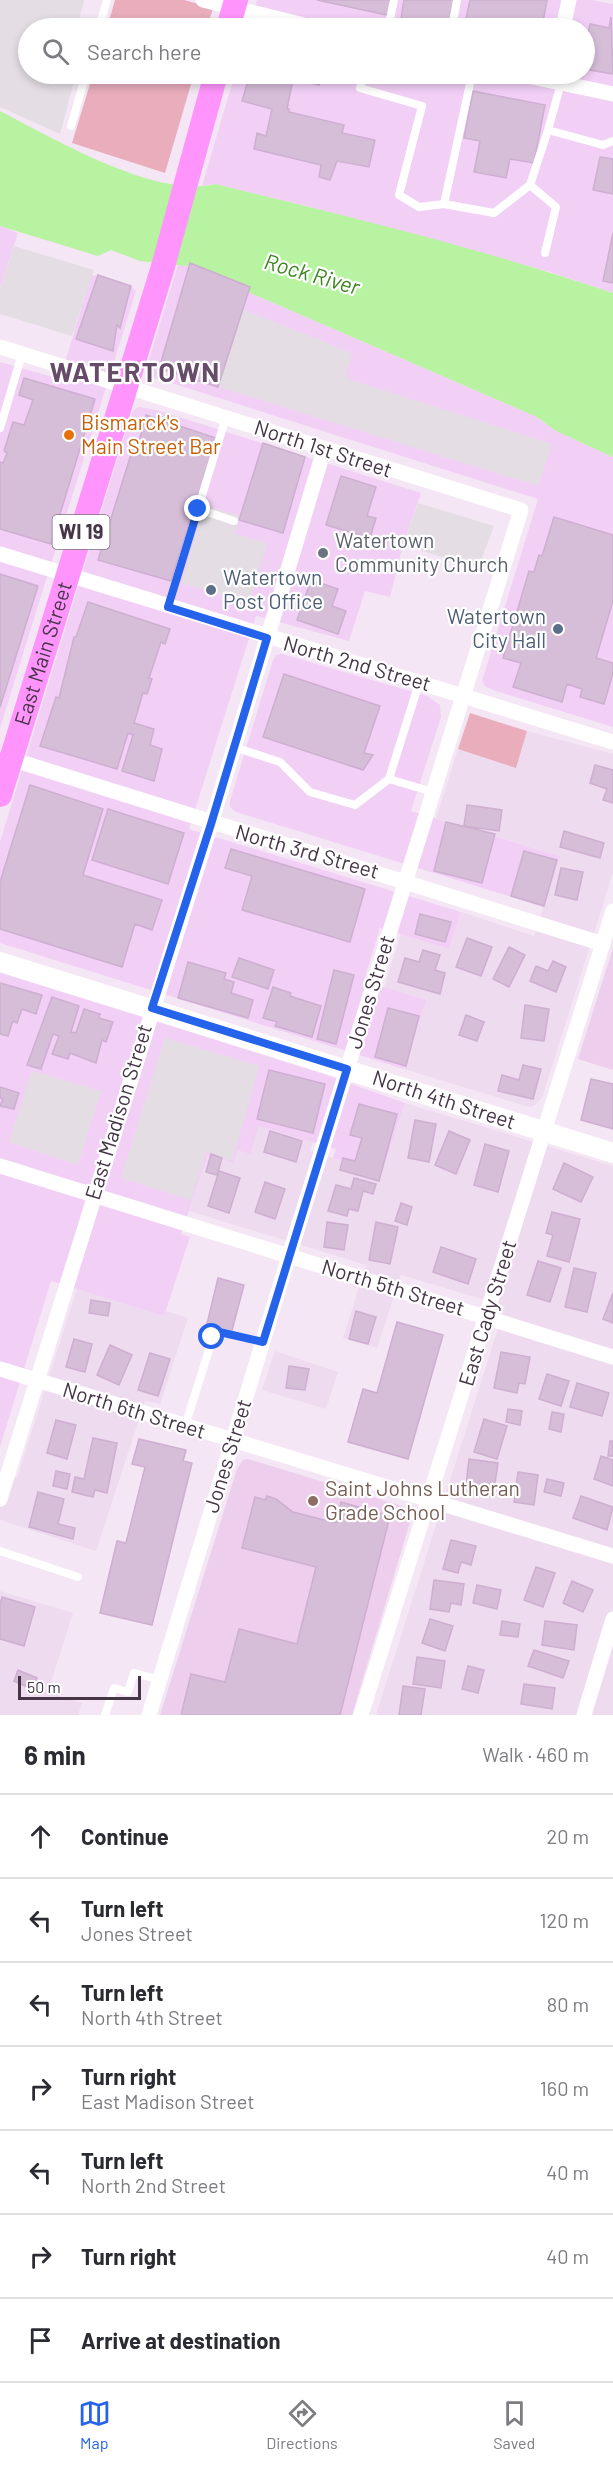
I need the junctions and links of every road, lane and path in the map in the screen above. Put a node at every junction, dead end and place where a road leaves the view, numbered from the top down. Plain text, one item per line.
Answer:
1 (107, 0) edge
2 (203, 0) edge
3 (394, 0) edge
4 (457, 0) edge
5 (569, 0) edge
6 (233, 13) edge
7 (102, 18) edge
8 (261, 18) edge
9 (390, 18) edge
10 (454, 18) edge
11 (565, 18) edge
12 (83, 84) edge
13 (213, 84) edge
14 (361, 84) edge
15 (470, 84) edge
16 (554, 84) edge
17 (574, 84) edge
18 (613, 94) edge
19 (71, 126) dead end
20 (548, 130) junction
21 (613, 141) edge
22 (530, 185) junction
23 (444, 204) junction
24 (545, 253) dead end
25 (0, 347) edge
26 (22, 354) junction
27 (127, 385) junction
28 (226, 417) junction
29 (0, 428) edge
30 (324, 450) junction
31 (198, 509) junction
32 (521, 510) joint
33 (234, 521) dead end
34 (0, 554) edge
35 (68, 575) junction
36 (168, 607) junction
37 (267, 638) junction
38 (419, 683) junction
39 (463, 695) junction
40 (613, 742) edge
41 (234, 747) junction
42 (5, 758) edge
43 (389, 779) junction
44 (433, 792) junction
45 (0, 795) edge
46 (211, 824) junction
47 (405, 881) junction
48 (613, 911) edge
49 (603, 944) junction
50 (0, 962) edge
51 (152, 1008) junction
52 (347, 1069) junction
53 (544, 1132) junction
54 (613, 1153) edge
55 (0, 1166) edge
56 (93, 1196) junction
57 (289, 1256) junction
58 (487, 1317) junction
59 (263, 1342) junction
60 (613, 1357) edge
61 (0, 1369) edge
62 (36, 1381) junction
63 (184, 1427) junction
64 (233, 1440) junction
65 (0, 1499) edge
66 (429, 1499) junction
67 (0, 1551) edge
68 (613, 1556) edge
69 (78, 1577) dead end
70 (613, 1618) edge
71 (160, 1680) junction
72 (105, 1715) edge
73 (149, 1715) edge
74 (361, 1715) edge
75 (584, 1715) edge

1 - 7 lane
2 - 6 street
3 - 9 lane
4 - 10 lane
5 - 11 street
6 - 8 street
12 - 19 lane
13 - 27 main road, East Main Street / WI 19
14 - 23 lane
15 - 23 lane
16 - 20 lane
17 - 18 street
20 - 21 lane
20 - 22 lane
22 - 23 lane
22 - 24 lane
25 - 26 street, North 1st Street
26 - 27 street, North 1st Street
26 - 29 lane
27 - 28 street, North 1st Street
27 - 35 main road, East Main Street / WI 19
28 - 30 street, North 1st Street
28 - 31 lane
30 - 32 street, North 1st Street
30 - 37 street, East Madison Street
31 - 33 lane
31 - 36 lane
32 - 39 street, Jones Street
34 - 35 street, North 2nd Street
35 - 36 street, North 2nd Street
35 - 42 main road, East Main Street / WI 19
36 - 37 street, North 2nd Street
37 - 38 street, North 2nd Street
37 - 41 street, East Madison Street
38 - 39 street, North 2nd Street
38 - 43 lane
39 - 40 street, North 2nd Street
39 - 44 street, Jones Street
41 - 43 lane
41 - 46 street, East Madison Street
42 - 45 main road, East Main Street / WI 19
42 - 46 street, North 3rd Street
43 - 44 lane
44 - 47 street, Jones Street
46 - 47 street, North 3rd Street
46 - 51 street, East Madison Street
47 - 49 street, North 3rd Street
47 - 52 street, Jones Street
48 - 49 street, East Cady Street
49 - 53 street, East Cady Street
50 - 51 street, North 4th Street
51 - 52 street, North 4th Street
51 - 56 street, East Madison Street
52 - 53 street, North 4th Street
52 - 57 street, Jones Street
53 - 54 street, North 4th Street
53 - 58 street, East Cady Street
55 - 56 street, North 5th Street
56 - 57 street, North 5th Street
56 - 62 street, East Madison Street
57 - 58 street, North 5th Street
57 - 59 street, Jones Street
58 - 60 street, North 5th Street
58 - 66 street, East Cady Street
59 - 63 lane
59 - 64 street, Jones Street
61 - 62 street, North 6th Street
62 - 63 street, North 6th Street
62 - 65 street, East Madison Street
63 - 64 street, North 6th Street
64 - 66 street, North 6th Street
64 - 71 street, Jones Street
66 - 68 street, North 6th Street
66 - 74 street, East Cady Street
67 - 69 lane
70 - 75 street
71 - 72 lane
71 - 73 street, Jones Street

